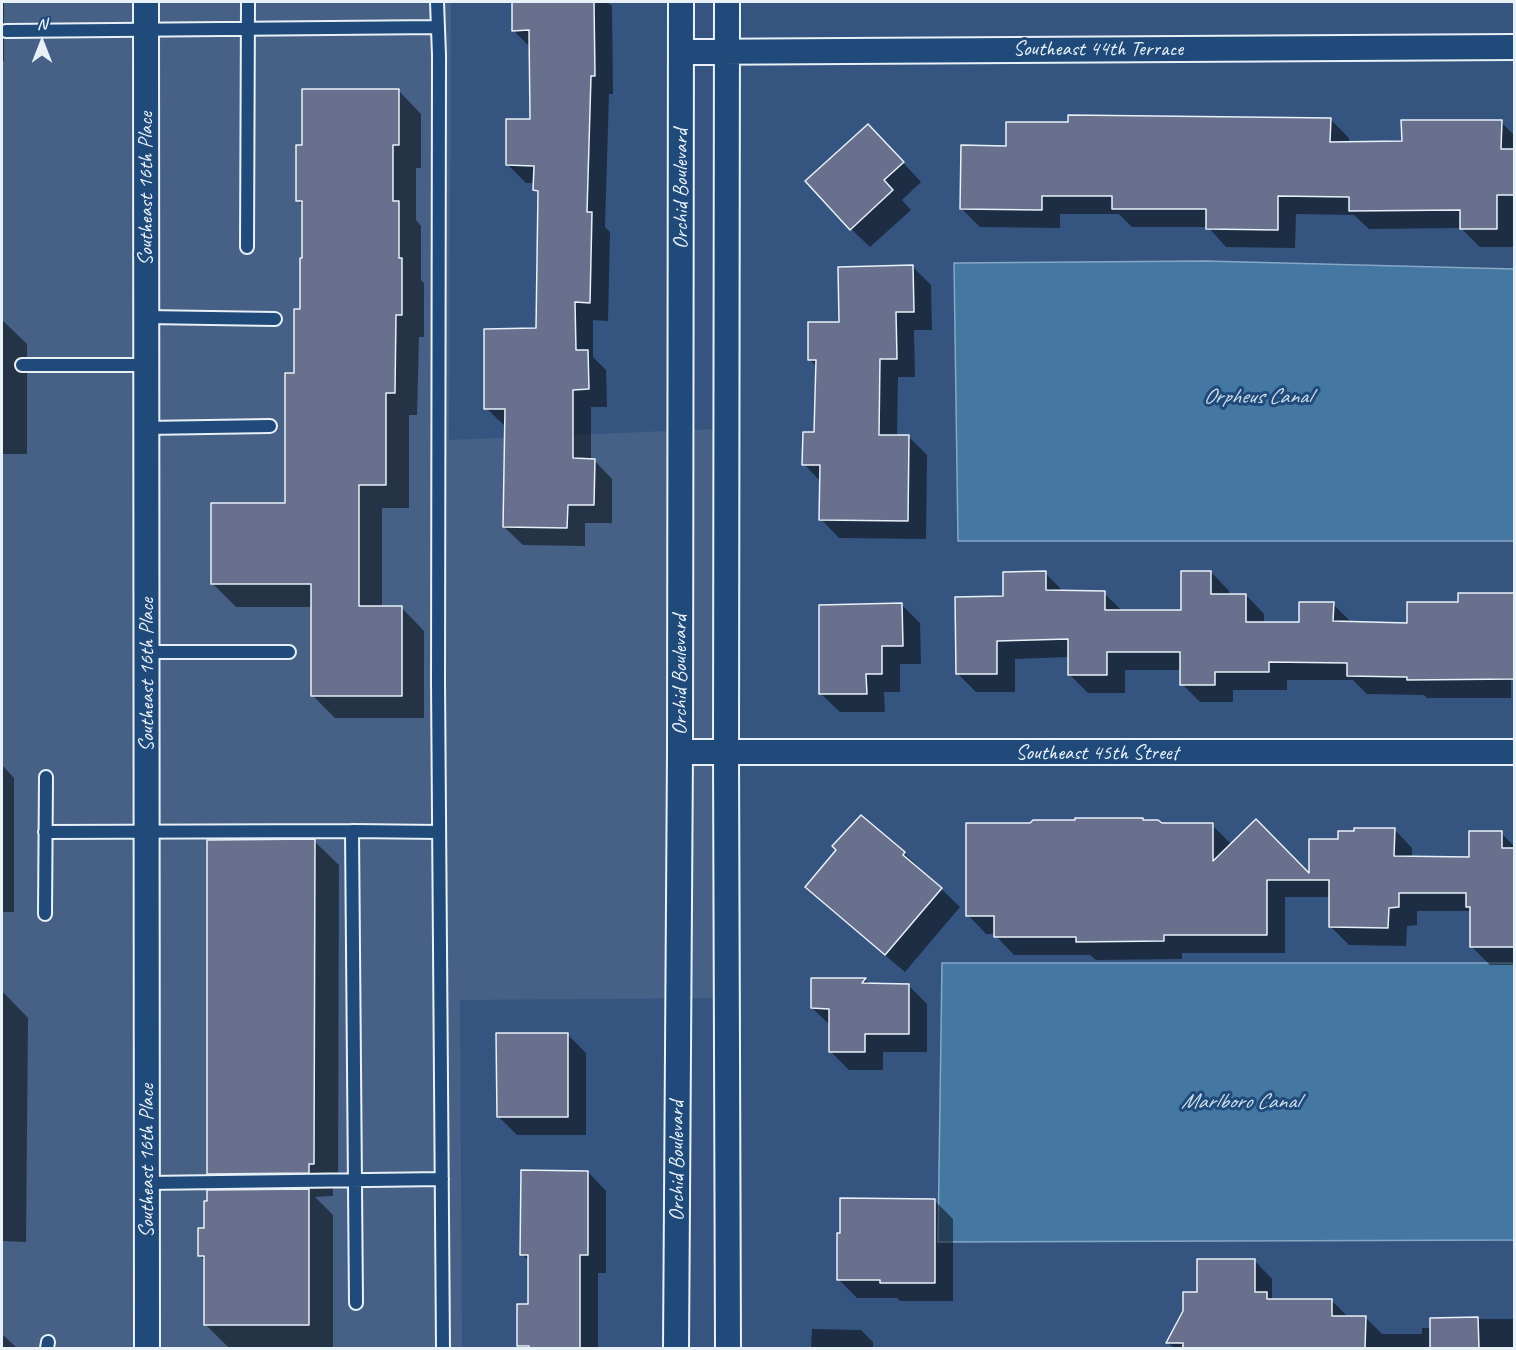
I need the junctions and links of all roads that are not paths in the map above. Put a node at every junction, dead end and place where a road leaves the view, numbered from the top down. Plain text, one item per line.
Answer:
1 (146, 2) edge
2 (248, 2) edge
3 (437, 2) edge
4 (681, 2) edge
5 (727, 2) edge
6 (438, 27) junction
7 (249, 29) junction
8 (146, 30) junction
9 (6, 31) dead end
10 (1515, 47) edge
11 (727, 51) junction
12 (681, 52) junction
13 (247, 247) dead end
14 (146, 316) junction
15 (275, 319) dead end
16 (146, 364) junction
17 (22, 365) dead end
18 (270, 426) dead end
19 (146, 428) junction
20 (147, 652) junction
21 (289, 652) dead end
22 (680, 752) junction
23 (1515, 752) edge
24 (726, 753) junction
25 (46, 777) dead end
26 (352, 831) junction
27 (45, 832) junction
28 (147, 832) junction
29 (439, 832) junction
30 (45, 914) dead end
31 (442, 1179) junction
32 (354, 1181) junction
33 (147, 1183) junction
34 (356, 1303) dead end
35 (147, 1348) edge
36 (443, 1348) edge
37 (675, 1348) edge
38 (728, 1348) edge

1 - 8 street, Southeast 16th Place
2 - 7 lane
3 - 6 lane
4 - 12 street, Orchid Boulevard
5 - 11 street
6 - 7 lane
6 - 29 lane
7 - 8 lane
7 - 13 lane
8 - 9 lane
8 - 14 street, Southeast 16th Place
10 - 11 street, Southeast 44th Terrace
11 - 12 street, Southeast 44th Terrace
11 - 24 street
12 - 22 street, Orchid Boulevard
14 - 15 lane
14 - 16 street, Southeast 16th Place
16 - 17 lane
16 - 19 street, Southeast 16th Place
18 - 19 lane
19 - 20 street, Southeast 16th Place
20 - 21 lane
20 - 28 street, Southeast 16th Place
22 - 24 street, Southeast 45th Street
22 - 37 street, Orchid Boulevard
23 - 24 street, Southeast 45th Street
24 - 38 street
25 - 27 lane
26 - 28 lane
26 - 29 lane
26 - 32 lane
27 - 28 lane
27 - 30 lane
28 - 33 street, Southeast 16th Place
29 - 31 lane
31 - 32 lane
31 - 36 lane
32 - 33 lane
32 - 34 lane
33 - 35 street, Southeast 16th Place

